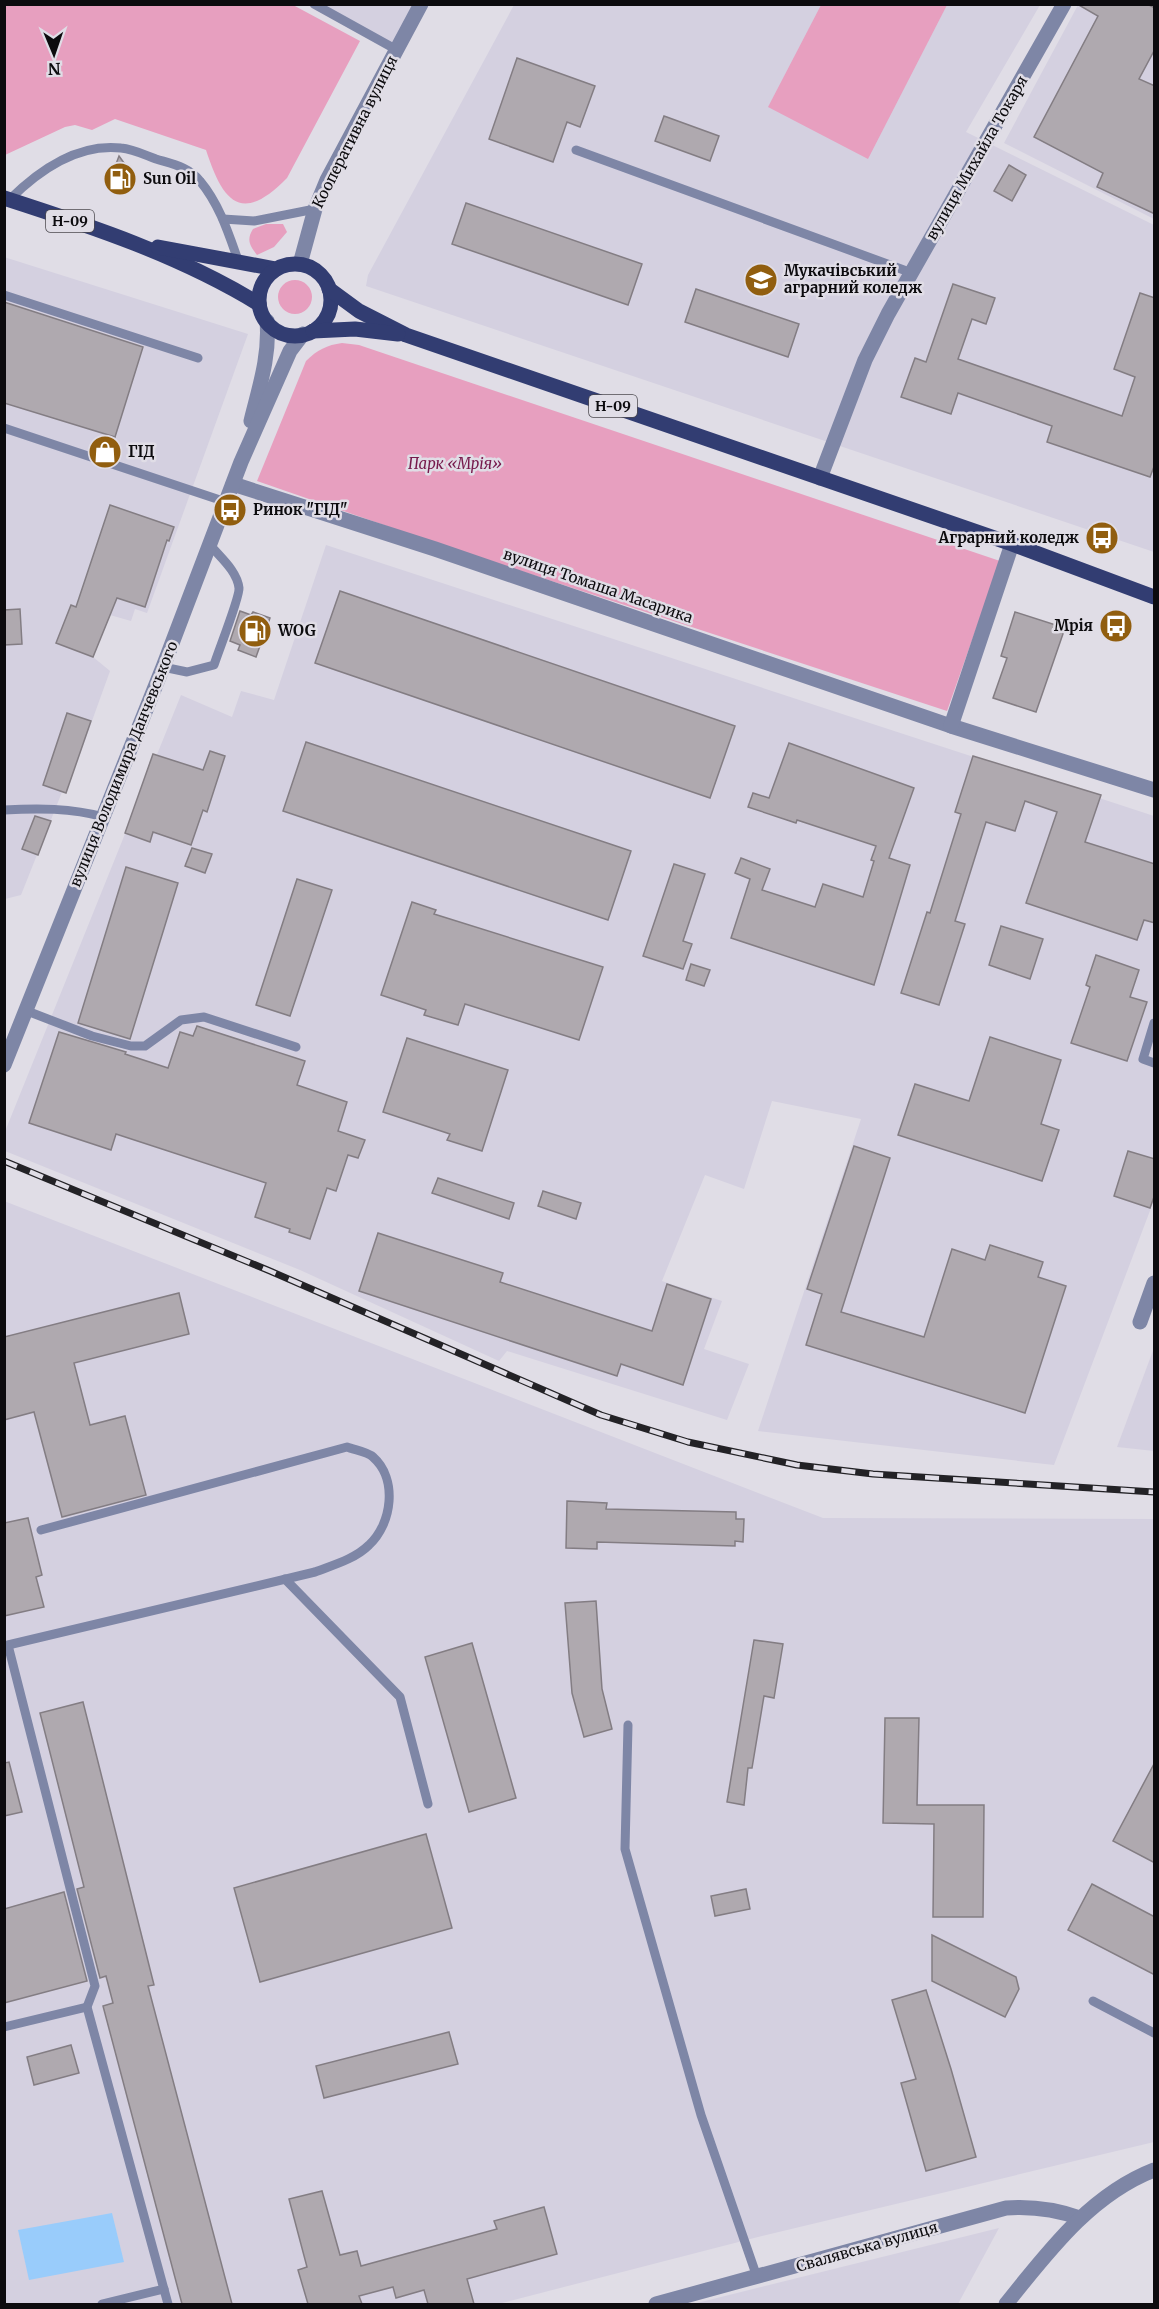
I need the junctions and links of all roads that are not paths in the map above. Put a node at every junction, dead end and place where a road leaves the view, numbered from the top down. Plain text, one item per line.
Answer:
1 (314, 4) edge
2 (421, 4) edge
3 (1064, 4) edge
4 (396, 50) junction
5 (576, 150) dead end
6 (7, 199) edge
7 (315, 209) junction
8 (223, 219) junction
9 (132, 242) junction
10 (240, 263) junction
11 (300, 264) junction
12 (276, 269) junction
13 (912, 273) junction
14 (329, 289) junction
15 (4, 295) edge
16 (259, 304) junction
17 (267, 321) junction
18 (308, 332) junction
19 (406, 335) junction
20 (198, 358) dead end
21 (4, 428) edge
22 (241, 462) junction
23 (820, 478) junction
24 (233, 484) junction
25 (226, 502) junction
26 (1012, 544) junction
27 (210, 545) junction
28 (1155, 597) edge
29 (163, 667) junction
30 (951, 726) junction
31 (1155, 790) edge
32 (4, 810) edge
33 (104, 817) junction
34 (27, 1011) junction
35 (1155, 1023) edge
36 (296, 1047) dead end
37 (1155, 1063) edge
38 (4, 1065) edge
39 (1155, 1283) edge
40 (1140, 1322) dead end
41 (41, 1530) dead end
42 (285, 1579) junction
43 (4, 1634) edge
44 (8, 1645) junction
45 (628, 1725) dead end
46 (428, 1804) dead end
47 (1093, 2001) dead end
48 (87, 2007) junction
49 (4, 2027) edge
50 (1155, 2033) edge
51 (1155, 2170) edge
52 (1080, 2218) junction
53 (757, 2277) junction
54 (164, 2289) junction
55 (102, 2304) edge
56 (168, 2304) edge
57 (656, 2304) edge
58 (1006, 2304) edge

1 - 4 lane
2 - 4 street, Кооперативна вулиця
3 - 13 street, вулиця Михайла Токаря
4 - 7 street, Кооперативна вулиця
5 - 13 lane
6 - 8 lane
6 - 9 main road, Н-09
7 - 8 lane
7 - 11 street, Кооперативна вулиця
8 - 10 lane
9 - 10 main road, Н-09
9 - 16 main road, Н-09
10 - 12 main road, Н-09
11 - 12 main road, Н-09
11 - 14 main road, Н-09
12 - 16 main road
13 - 23 street, вулиця Михайла Токаря
14 - 18 main road
14 - 19 main road, Н-09
15 - 20 lane
16 - 17 main road
17 - 18 main road, Н-09
17 - 22 street, вулиця Володимира Данчевського
18 - 19 main road, Н-09
18 - 22 street, вулиця Володимира Данчевського
19 - 23 main road, Н-09
21 - 25 lane
22 - 24 street, вулиця Володимира Данчевського
23 - 26 main road
24 - 25 street, вулиця Володимира Данчевського
24 - 30 street, вулиця Томаша Масарика
25 - 27 street, вулиця Володимира Данчевського
26 - 28 main road
26 - 30 street
27 - 29 street, вулиця Володимира Данчевського
27 - 29 lane
29 - 33 street, вулиця Володимира Данчевського
30 - 31 street, вулиця Томаша Масарика
32 - 33 lane
33 - 34 street, вулиця Володимира Данчевського
34 - 36 lane
34 - 38 street, вулиця Володимира Данчевського
35 - 37 lane
39 - 40 street
41 - 42 lane
42 - 44 lane
42 - 46 lane
43 - 44 lane
44 - 48 lane
45 - 53 lane
47 - 50 lane
48 - 49 lane
48 - 54 lane
51 - 52 street
52 - 53 street, Свалявська вулиця
52 - 58 street
53 - 57 street, Свалявська вулиця
54 - 55 lane
54 - 56 lane

